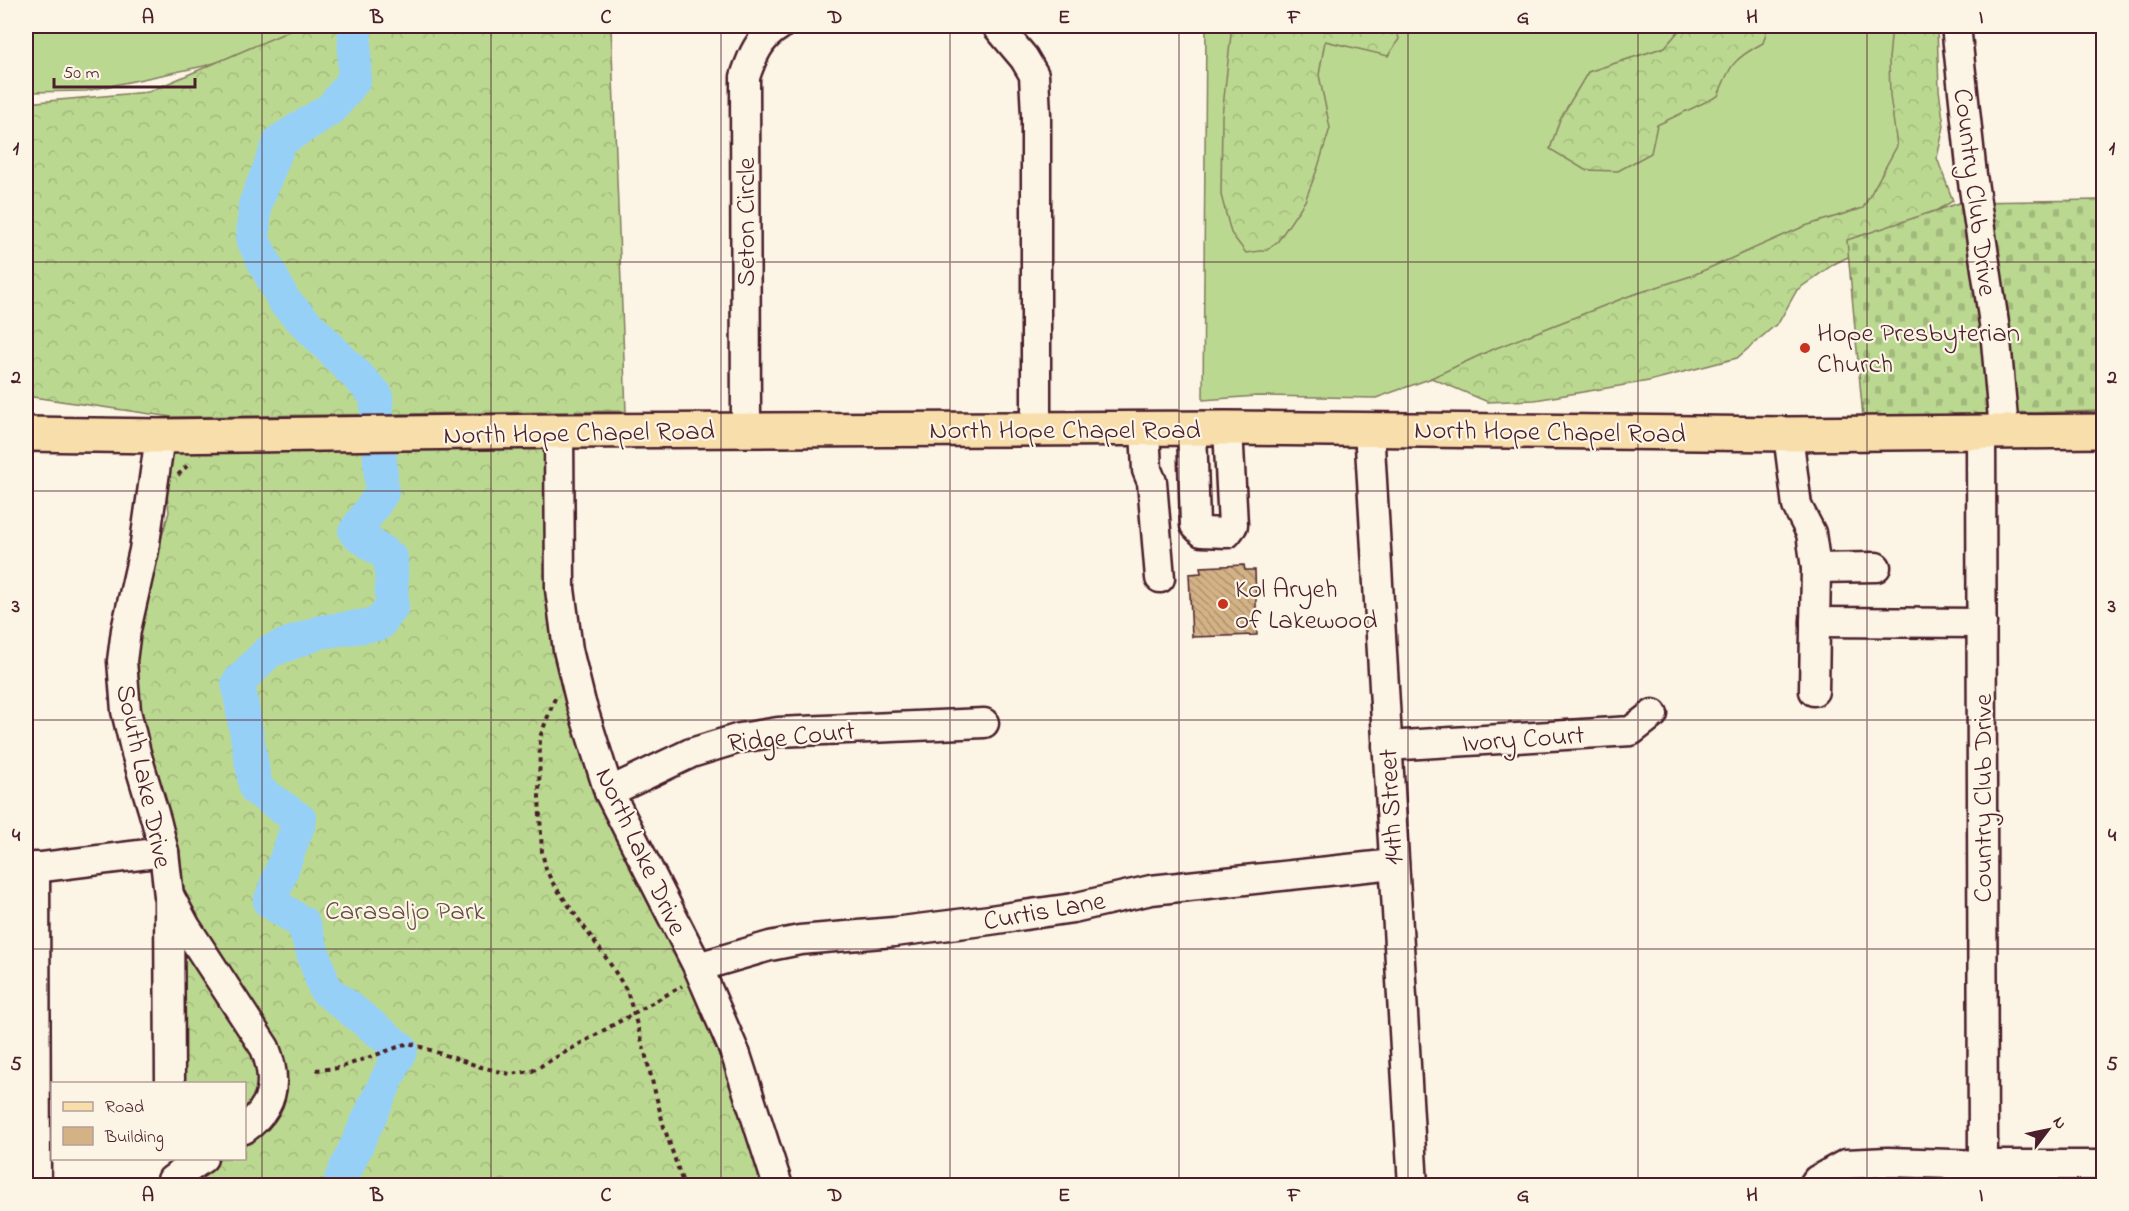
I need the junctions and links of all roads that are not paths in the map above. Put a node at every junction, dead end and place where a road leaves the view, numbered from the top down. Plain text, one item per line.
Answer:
1 (779, 26) edge
2 (997, 26) edge
3 (1956, 26) edge
4 (1228, 428) junction
5 (1036, 429) junction
6 (1145, 429) junction
7 (1192, 429) junction
8 (1369, 429) junction
9 (746, 430) junction
10 (1993, 430) junction
11 (559, 431) junction
12 (2103, 431) edge
13 (26, 434) edge
14 (1788, 434) junction
15 (160, 436) junction
16 (1876, 567) dead end
17 (1816, 568) junction
18 (1160, 578) dead end
19 (1815, 622) junction
20 (1982, 623) junction
21 (1814, 691) dead end
22 (1653, 714) dead end
23 (984, 723) dead end
24 (1387, 746) junction
25 (609, 792) junction
26 (164, 852) junction
27 (1394, 864) junction
28 (30, 868) edge
29 (169, 896) junction
30 (700, 971) junction
31 (170, 1082) edge
32 (246, 1128) edge
33 (199, 1160) edge
34 (1983, 1165) junction
35 (2103, 1165) edge
36 (172, 1175) edge
37 (36, 1185) edge
38 (778, 1185) edge
39 (1413, 1185) edge
40 (1813, 1185) edge

1 - 9 street, Seton Circle
2 - 5 street
3 - 10 street, Country Club Drive
4 - 7 main road, North Hope Chapel Road
4 - 7 street
4 - 8 main road, North Hope Chapel Road
5 - 6 main road, North Hope Chapel Road
5 - 9 main road, North Hope Chapel Road
6 - 7 main road, North Hope Chapel Road
6 - 18 street
8 - 14 main road, North Hope Chapel Road
8 - 24 street, 14th Street
9 - 11 main road, North Hope Chapel Road
10 - 12 main road, North Hope Chapel Road
10 - 14 main road, North Hope Chapel Road
10 - 20 street, Country Club Drive
11 - 15 main road, North Hope Chapel Road
11 - 25 street, North Lake Drive
13 - 15 main road, North Hope Chapel Road
14 - 17 street
15 - 26 street, South Lake Drive
16 - 17 street
17 - 19 street
19 - 20 street
19 - 21 street
20 - 34 street, Country Club Drive
22 - 24 street, Ivory Court
23 - 25 street, Ridge Court
24 - 27 street, 14th Street
25 - 30 street, North Lake Drive
26 - 28 street
26 - 29 street, South Lake Drive
27 - 30 street, Curtis Lane
27 - 39 street, 14th Street
28 - 37 street
29 - 31 street, South Lake Drive
29 - 32 street
30 - 38 street, North Lake Drive
33 - 36 street
34 - 35 street
34 - 40 street

